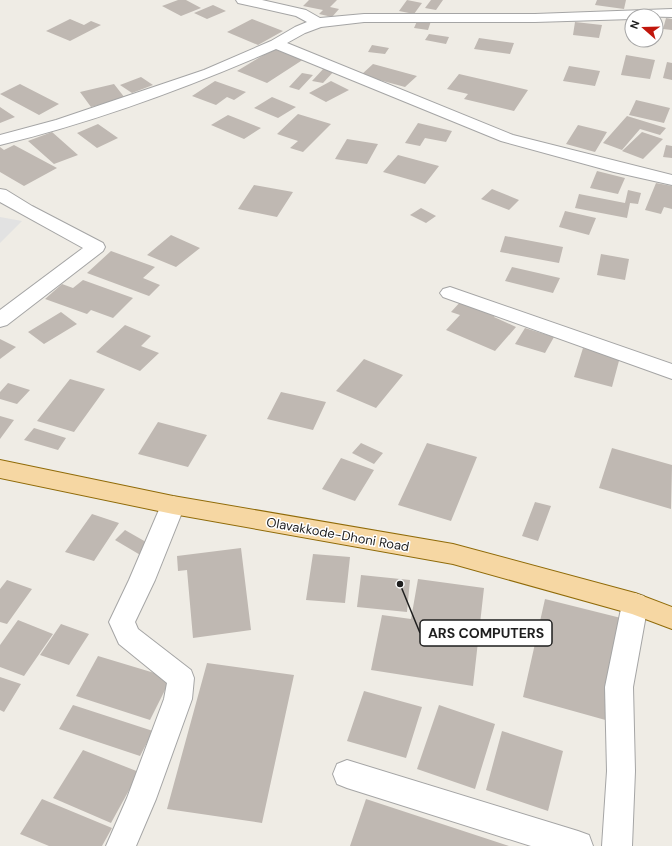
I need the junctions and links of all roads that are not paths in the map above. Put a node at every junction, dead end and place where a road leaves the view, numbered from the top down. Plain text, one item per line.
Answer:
1 (243, 0) edge
2 (588, 0) edge
3 (672, 13) edge
4 (584, 16) junction
5 (318, 23) junction
6 (276, 44) junction
7 (0, 140) edge
8 (672, 180) edge
9 (0, 194) edge
10 (450, 293) dead end
11 (0, 320) edge
12 (672, 372) edge
13 (0, 469) edge
14 (173, 505) junction
15 (635, 604) junction
16 (672, 618) edge
17 (347, 774) dead end
18 (121, 846) edge
19 (578, 846) edge
20 (617, 846) edge

1 - 5 street
2 - 4 street
3 - 4 street
4 - 5 street
5 - 6 street
6 - 7 street
6 - 8 street
9 - 11 street
10 - 12 street
13 - 14 main road, Olavakkode-Dhoni Road
14 - 15 main road, Olavakkode-Dhoni Road
14 - 18 street
15 - 16 main road, Olavakkode-Dhoni Road
15 - 20 street
17 - 19 street

